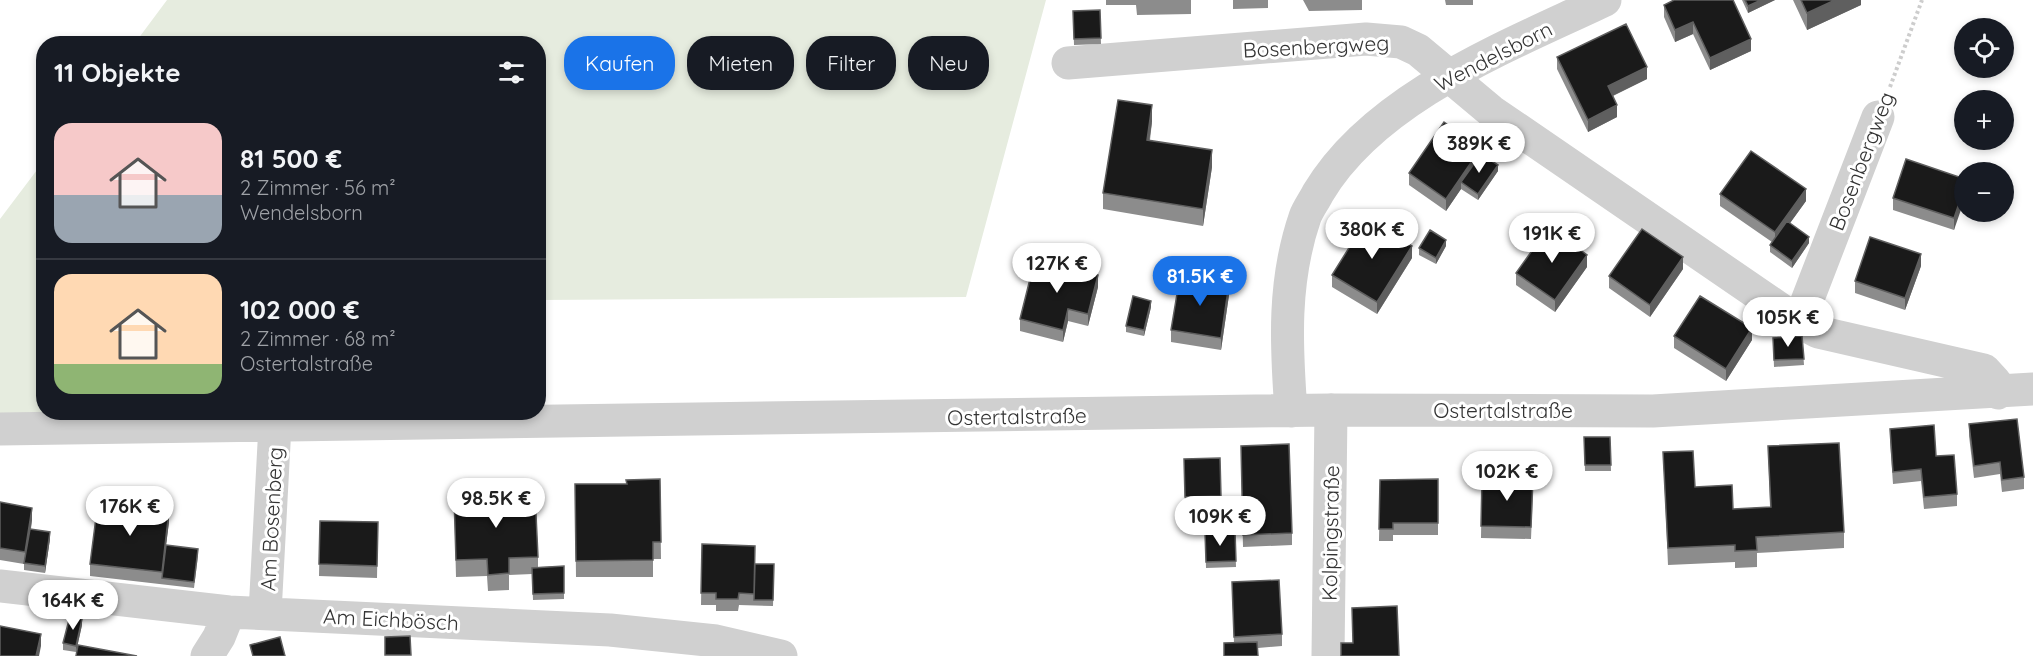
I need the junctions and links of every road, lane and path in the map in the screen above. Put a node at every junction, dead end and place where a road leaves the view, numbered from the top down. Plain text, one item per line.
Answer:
1 (1605, 0) edge
2 (1922, 0) edge
3 (1068, 63) dead end
4 (1450, 74) junction
5 (1878, 117) joint
6 (1799, 322) junction
7 (2033, 389) edge
8 (1998, 393) junction
9 (1331, 410) junction
10 (1291, 411) junction
11 (275, 425) junction
12 (0, 429) edge
13 (0, 586) edge
14 (229, 612) junction
15 (265, 613) junction
16 (207, 656) edge
17 (781, 656) edge
18 (1328, 656) edge

1 - 4 street, Wendelsborn
2 - 5 path, Bosenbergweg
3 - 4 street, Bosenbergweg
4 - 6 street, Bosenbergweg
4 - 10 street, Wendelsborn
5 - 6 street, Bosenbergweg
6 - 8 street, Bosenbergweg
7 - 8 street, Ostertalstraße
8 - 9 street, Ostertalstraße
9 - 10 street, Ostertalstraße
9 - 18 street, Kolpingstraße
10 - 11 street, Ostertalstraße
11 - 12 street, Ostertalstraße
11 - 15 street, Am Bosenberg
13 - 14 street, Am Eichbösch
14 - 15 street, Am Eichbösch
14 - 16 street
15 - 17 street, Am Eichbösch

